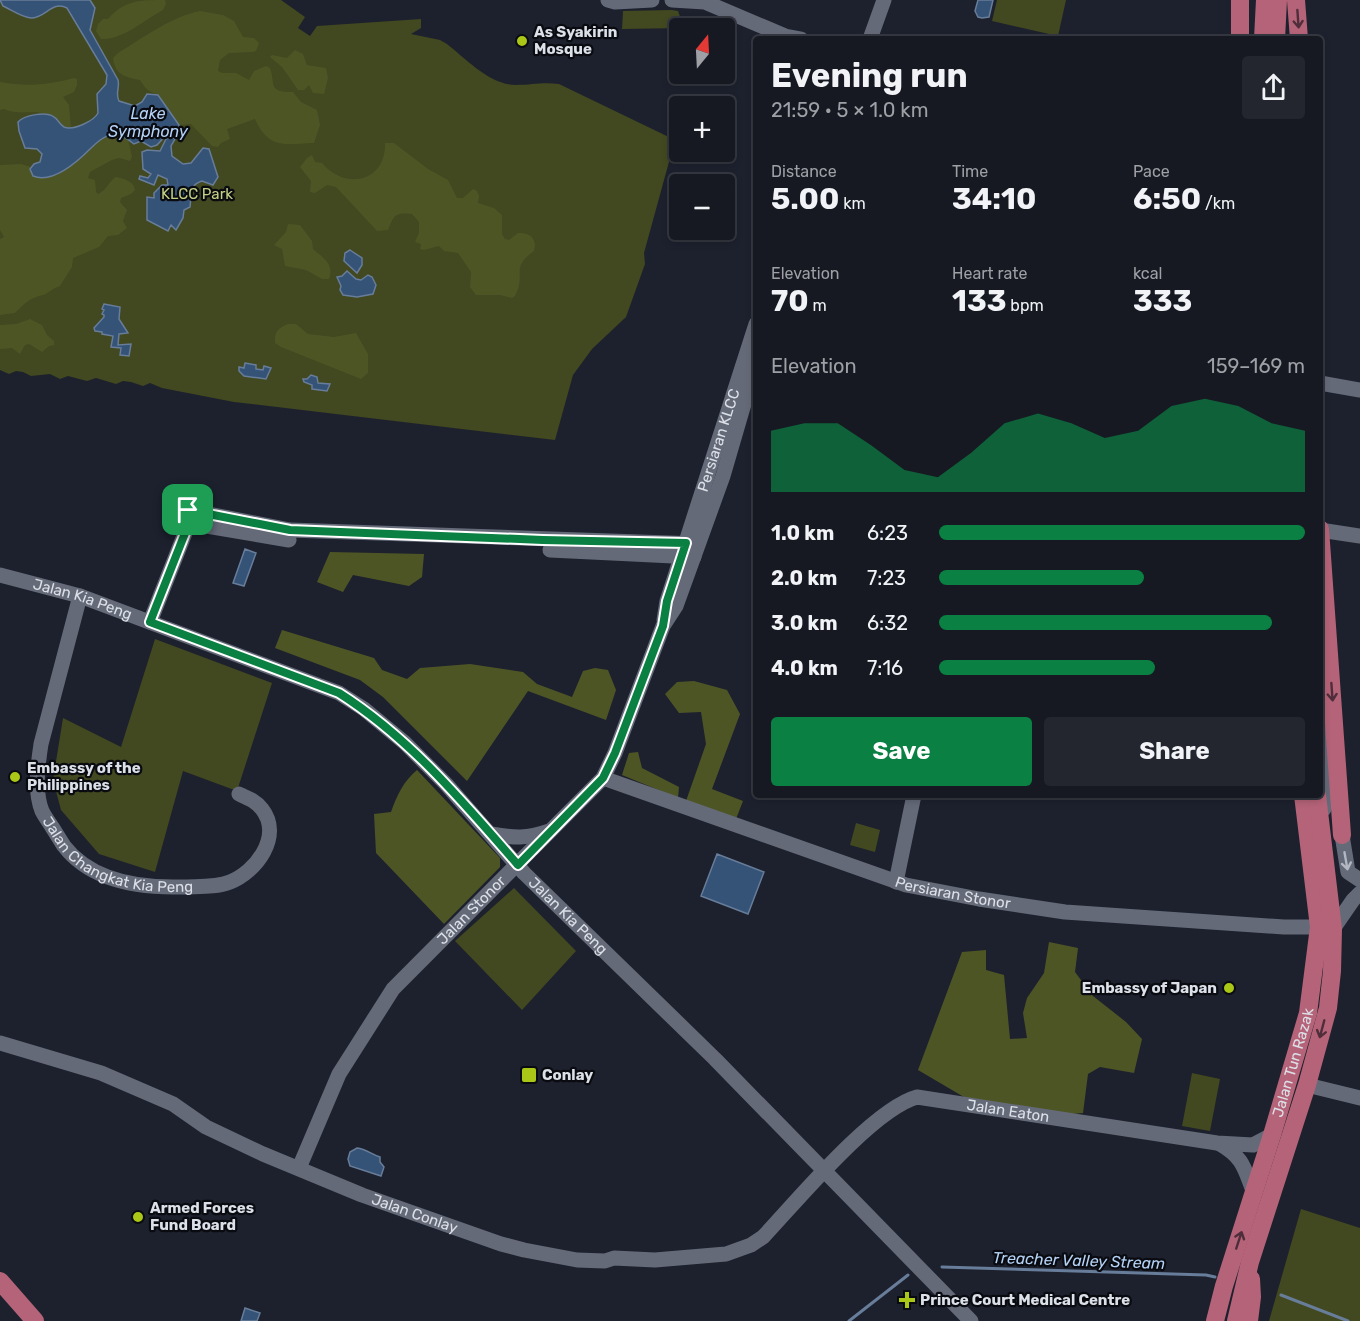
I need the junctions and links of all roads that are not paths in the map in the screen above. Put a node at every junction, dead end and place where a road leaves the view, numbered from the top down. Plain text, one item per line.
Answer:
1 (608, 0) edge
2 (652, 0) edge
3 (672, 0) edge
4 (884, 0) edge
5 (1240, 0) edge
6 (1265, 0) edge
7 (1278, 0) edge
8 (1296, 0) edge
9 (785, 36) edge
10 (869, 36) edge
11 (1240, 36) edge
12 (1263, 36) edge
13 (1276, 36) edge
14 (1299, 36) edge
15 (753, 336) edge
16 (753, 373) edge
17 (1323, 383) edge
18 (1358, 387) edge
19 (694, 522) junction
20 (1323, 530) edge
21 (1360, 536) edge
22 (650, 542) junction
23 (547, 545) junction
24 (690, 550) junction
25 (1323, 571) edge
26 (0, 575) edge
27 (80, 596) junction
28 (150, 622) junction
29 (1323, 765) edge
30 (603, 778) junction
31 (239, 794) dead end
32 (913, 798) edge
33 (1304, 798) edge
34 (1317, 798) edge
35 (552, 831) junction
36 (491, 834) junction
37 (1342, 835) joint
38 (1322, 842) junction
39 (518, 865) junction
40 (1360, 880) edge
41 (896, 882) junction
42 (1360, 893) edge
43 (1326, 928) junction
44 (0, 1043) edge
45 (1306, 1085) junction
46 (1360, 1098) edge
47 (1272, 1136) junction
48 (1217, 1143) junction
49 (299, 1168) junction
50 (824, 1172) junction
51 (1254, 1193) junction
52 (1250, 1262) junction
53 (0, 1281) edge
54 (0, 1302) edge
55 (1216, 1316) edge
56 (30, 1319) edge
57 (971, 1321) edge
58 (1236, 1321) edge
59 (1249, 1321) edge

1 - 2 street
3 - 9 street
4 - 10 street
5 - 11 main road
6 - 12 main road
7 - 13 main road
8 -> 14 main road
15 - 19 street, Persiaran KLCC
16 - 24 street, Persiaran KLCC
17 - 18 street
19 - 22 street
19 - 24 street, Persiaran KLCC
20 - 21 street
22 - 23 street
22 - 24 street
23 - 24 street
23 - 28 street
24 - 30 street, Jalan Stonor
25 -> 37 main road
26 - 27 street, Jalan Kia Peng
27 - 28 street, Jalan Kia Peng
27 - 31 street, Jalan Changkat Kia Peng
28 - 36 street, Jalan Kia Peng
29 - 38 street
30 - 35 street, Jalan Stonor
30 - 41 street, Persiaran Stonor
32 - 41 street
33 - 43 main road, Jalan Tun Razak
34 - 38 main road, Jalan Tun Razak
35 - 36 street
35 - 39 street, Jalan Stonor
36 - 39 street, Jalan Kia Peng
37 -> 40 street
38 - 43 main road, Jalan Tun Razak
39 - 49 street, Jalan Stonor
39 - 50 street, Jalan Kia Peng
41 - 43 street, Persiaran Stonor
42 - 43 street
43 -> 45 main road, Jalan Tun Razak
43 - 47 main road, Jalan Tun Razak
44 - 49 street, Jalan Conlay
45 - 46 street
45 - 52 main road, Jalan Tun Razak
47 - 48 street, Jalan Eaton
47 - 51 main road, Jalan Tun Razak
48 - 50 street, Jalan Eaton
48 - 51 street, Jalan Eaton
49 - 50 street, Jalan Conlay
50 - 57 street, Jalan Kia Peng
55 -> 51 main road, Jalan Tun Razak
52 - 58 main road, Jalan Tun Razak
52 - 59 main road
53 - 56 main road
54 - 56 main road

